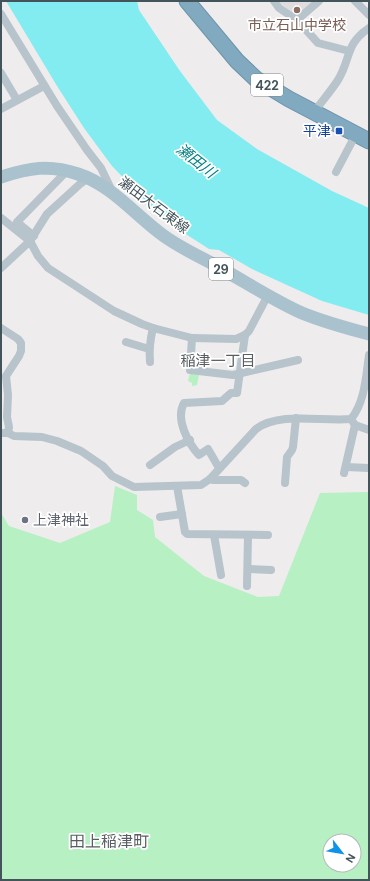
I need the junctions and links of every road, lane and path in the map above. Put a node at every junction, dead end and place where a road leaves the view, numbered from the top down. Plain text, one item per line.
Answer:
1 (187, 1) edge
2 (274, 1) edge
3 (319, 1) edge
4 (355, 1) edge
5 (369, 15) edge
6 (2, 19) edge
7 (297, 20) junction
8 (369, 28) edge
9 (349, 51) junction
10 (1, 73) edge
11 (44, 86) junction
12 (17, 100) junction
13 (1, 109) edge
14 (314, 112) junction
15 (363, 138) edge
16 (101, 168) junction
17 (336, 172) dead end
18 (63, 175) dead end
19 (1, 177) edge
20 (88, 178) junction
21 (112, 193) junction
22 (1, 218) edge
23 (32, 239) junction
24 (1, 268) edge
25 (268, 295) junction
26 (1, 328) edge
27 (153, 328) junction
28 (369, 334) edge
29 (245, 335) junction
30 (192, 338) junction
31 (126, 342) dead end
32 (148, 349) junction
33 (369, 355) edge
34 (298, 360) dead end
35 (150, 362) dead end
36 (240, 373) junction
37 (4, 378) edge
38 (296, 418) junction
39 (353, 422) junction
40 (369, 430) edge
41 (5, 433) edge
42 (190, 440) junction
43 (150, 465) dead end
44 (219, 468) junction
45 (369, 468) edge
46 (210, 479) junction
47 (245, 483) dead end
48 (285, 483) dead end
49 (177, 486) junction
50 (182, 514) junction
51 (160, 517) dead end
52 (214, 535) junction
53 (248, 535) junction
54 (268, 535) dead end
55 (248, 569) junction
56 (271, 570) dead end
57 (221, 575) dead end
58 (247, 586) dead end

1 - 14 highway, 422
2 - 7 street
3 - 7 street
4 - 5 street
6 - 11 street
7 - 9 street
8 - 9 street
9 - 14 street
10 - 12 street
11 - 12 street
11 - 16 street
12 - 13 street
14 - 15 highway, 422
15 - 17 street
16 - 20 street
16 - 21 street
18 - 23 street
19 - 20 main road, 瀬田大石東線 / 29
20 - 21 main road, 瀬田大石東線 / 29
20 - 23 street
21 - 25 main road, 瀬田大石東線 / 29
22 - 23 street
23 - 24 street
23 - 27 street
25 - 28 main road, 瀬田大石東線 / 29
25 - 29 street
26 - 37 street
27 - 30 street
27 - 32 street
29 - 30 street
29 - 36 street
30 - 36 street
31 - 32 street
32 - 35 street
33 - 39 street
34 - 36 street
36 - 42 street
37 - 41 street
38 - 39 street
38 - 44 street
38 - 48 street
39 - 40 street
39 - 45 street
41 - 49 street
42 - 43 street
42 - 44 street
44 - 46 street
46 - 47 street
46 - 49 street
49 - 50 street
50 - 51 street
50 - 52 street
52 - 53 street
52 - 57 street
53 - 54 street
53 - 55 street
55 - 56 street
55 - 58 street

